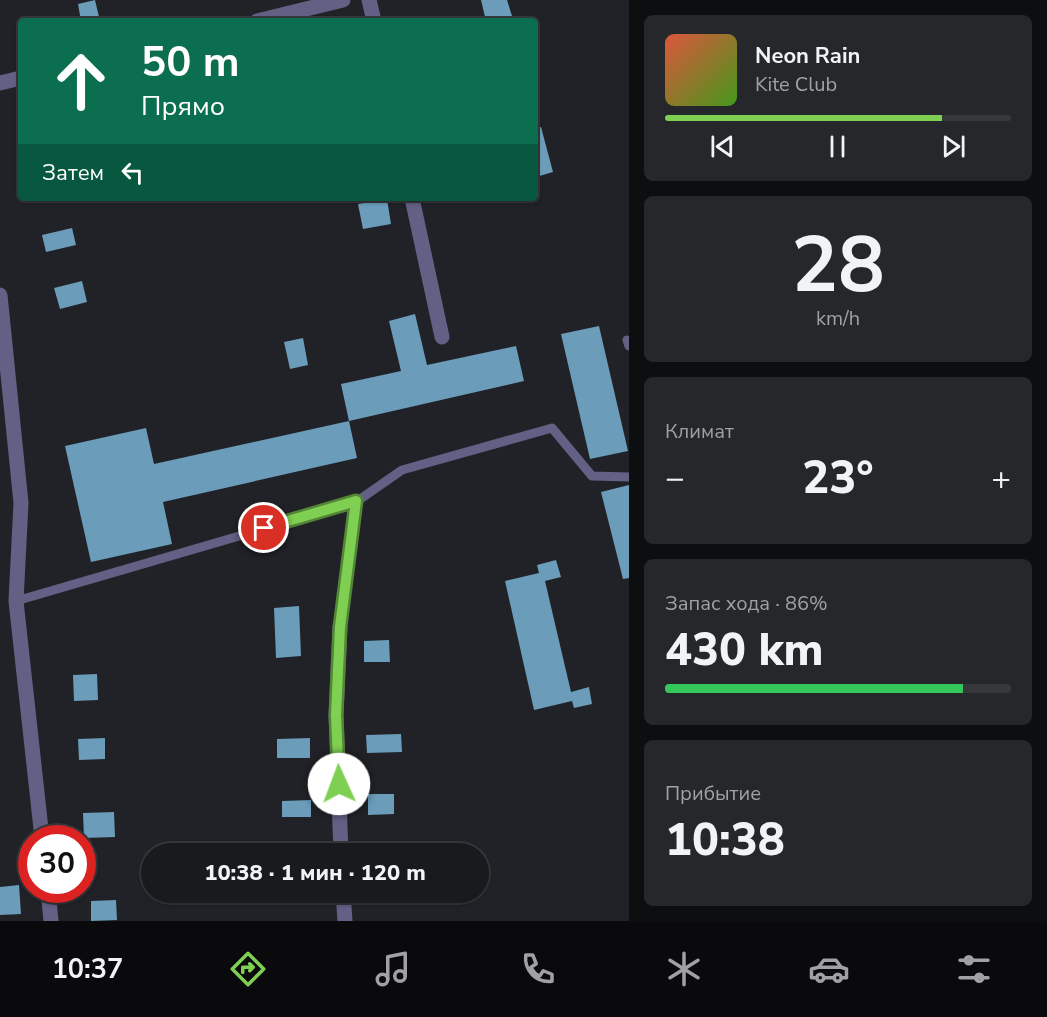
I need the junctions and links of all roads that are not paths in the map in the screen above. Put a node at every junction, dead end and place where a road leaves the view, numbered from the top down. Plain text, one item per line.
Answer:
1 (343, 0) edge
2 (369, 0) edge
3 (268, 18) edge
4 (373, 18) edge
5 (18, 79) edge
6 (0, 83) edge
7 (413, 201) edge
8 (0, 295) edge
9 (442, 337) dead end
10 (628, 477) edge
11 (356, 501) junction
12 (16, 601) junction
13 (340, 627) joint
14 (41, 825) edge
15 (341, 843) edge
16 (49, 903) edge
17 (344, 903) edge
18 (51, 921) edge
19 (345, 921) edge

1 - 3 street
2 - 4 street
5 - 6 street
7 - 9 street
8 - 12 street
10 - 11 lane
11 - 12 lane
11 - 13 lane
12 - 14 street
13 - 15 street
16 - 18 street
17 - 19 street

